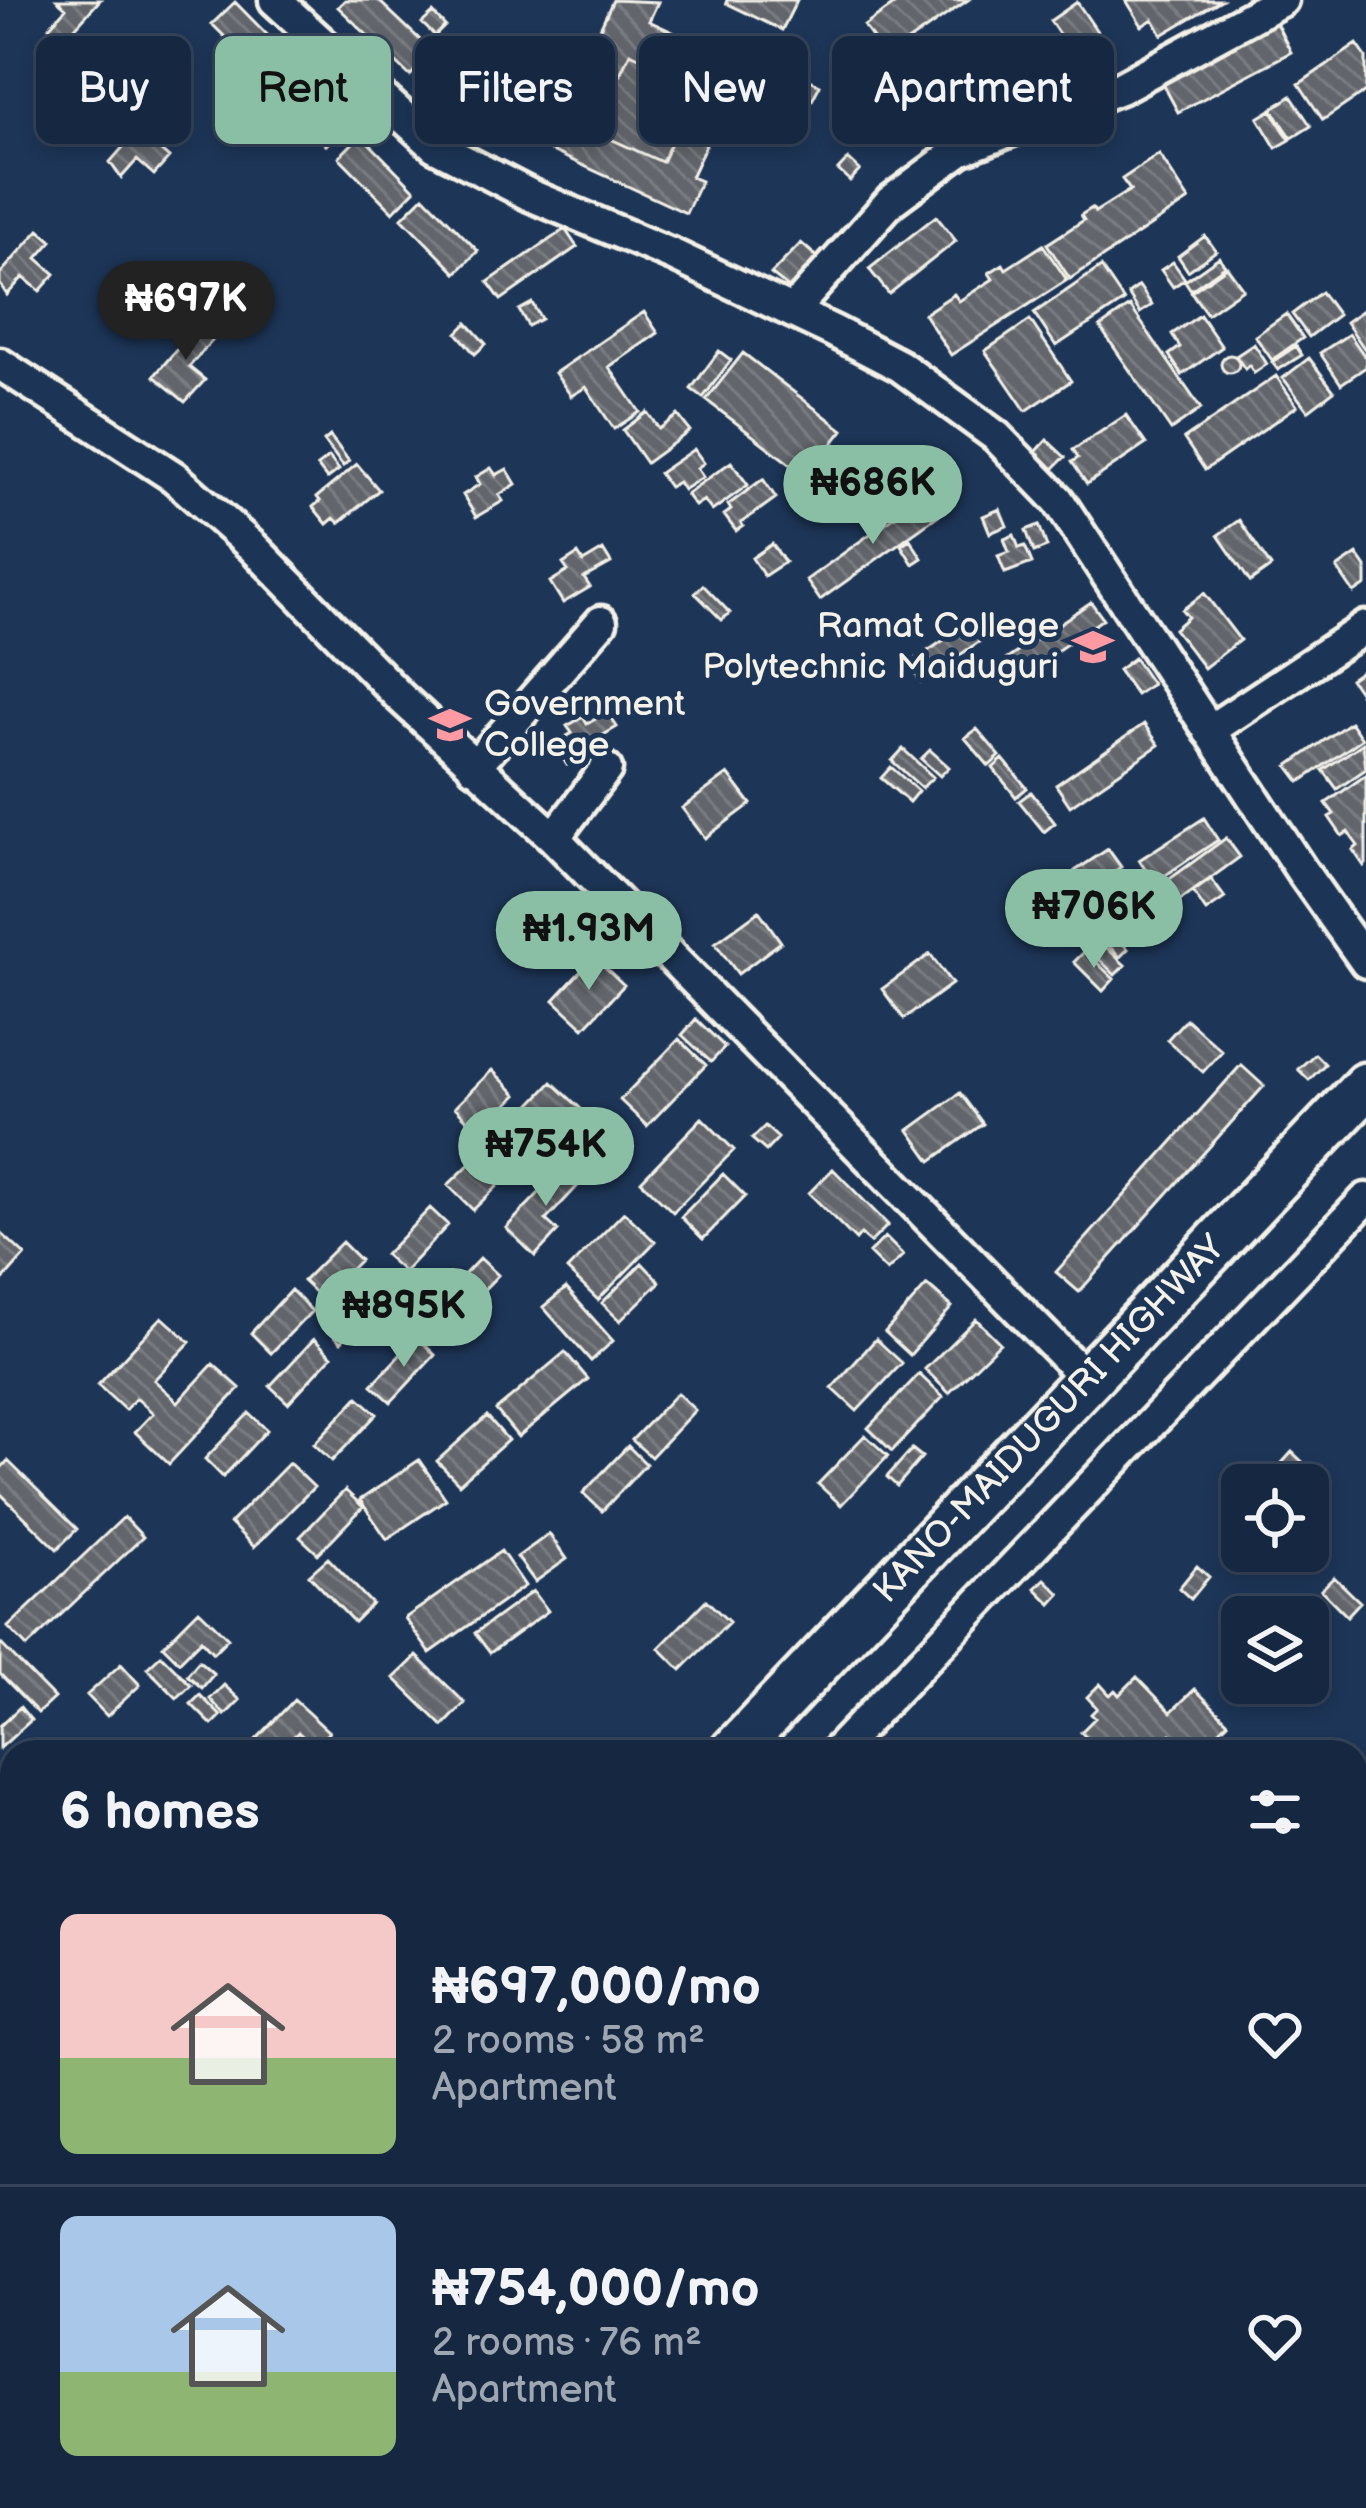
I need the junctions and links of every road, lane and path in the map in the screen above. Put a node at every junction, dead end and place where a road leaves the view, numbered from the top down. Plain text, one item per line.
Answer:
1 (275, 0) edge
2 (1282, 0) edge
3 (792, 311) junction
4 (0, 364) edge
5 (601, 622) dead end
6 (1366, 627) edge
7 (1209, 731) junction
8 (474, 767) junction
9 (607, 770) dead end
10 (554, 838) junction
11 (1366, 962) edge
12 (1366, 1086) edge
13 (1366, 1117) edge
14 (1366, 1199) edge
15 (1086, 1378) junction
16 (744, 1740) edge
17 (777, 1740) edge
18 (848, 1740) edge

1 - 3 street
2 - 3 street
3 - 7 street
4 - 8 street
5 - 8 street
6 - 7 street
7 - 11 street
8 - 10 street
9 - 10 street
10 - 15 street
12 - 15 highway, KANO-MAIDUGURI HIGHWAY
13 - 17 highway, KANO-MAIDUGURI HIGHWAY
14 - 18 street
15 - 16 highway, KANO-MAIDUGURI HIGHWAY

